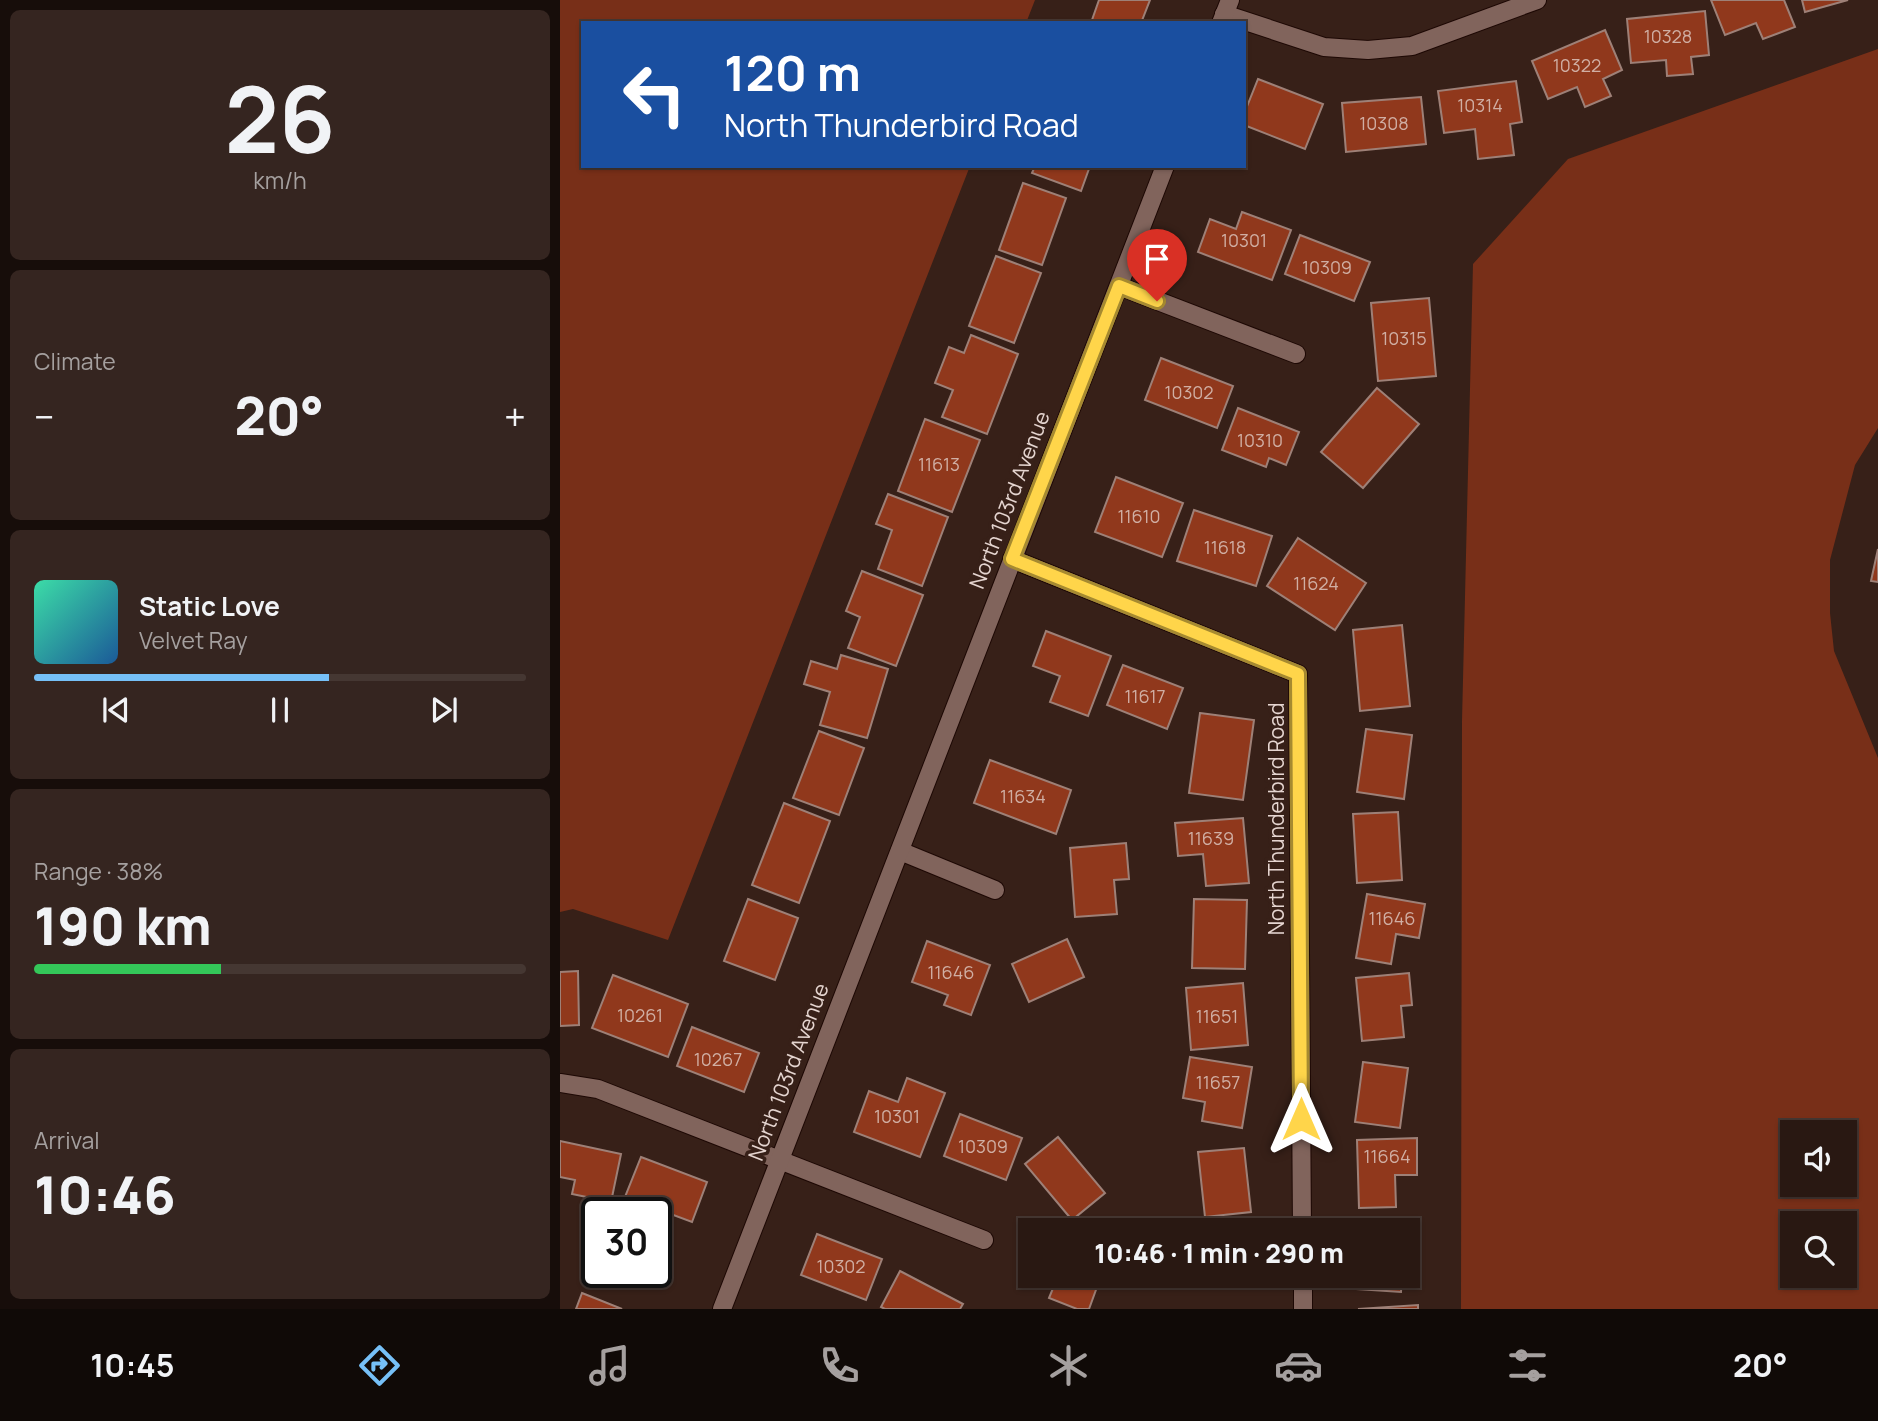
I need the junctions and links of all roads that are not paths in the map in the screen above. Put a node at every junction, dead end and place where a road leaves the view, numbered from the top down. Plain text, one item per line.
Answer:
1 (1537, 0) edge
2 (1225, 12) edge
3 (1164, 168) edge
4 (1119, 286) junction
5 (1296, 354) dead end
6 (1012, 559) junction
7 (900, 851) junction
8 (995, 890) dead end
9 (560, 1083) edge
10 (780, 1160) junction
11 (1302, 1218) edge
12 (984, 1240) dead end
13 (1303, 1288) edge
14 (722, 1309) edge
15 (1303, 1309) edge

1 - 2 street
3 - 4 street, North 103rd Avenue
4 - 5 street
4 - 6 street, North 103rd Avenue
6 - 7 street, North 103rd Avenue
6 - 11 street, North Thunderbird Road
7 - 8 street
7 - 10 street, North 103rd Avenue
9 - 10 street
10 - 12 street
10 - 14 street, North 103rd Avenue
13 - 15 street

